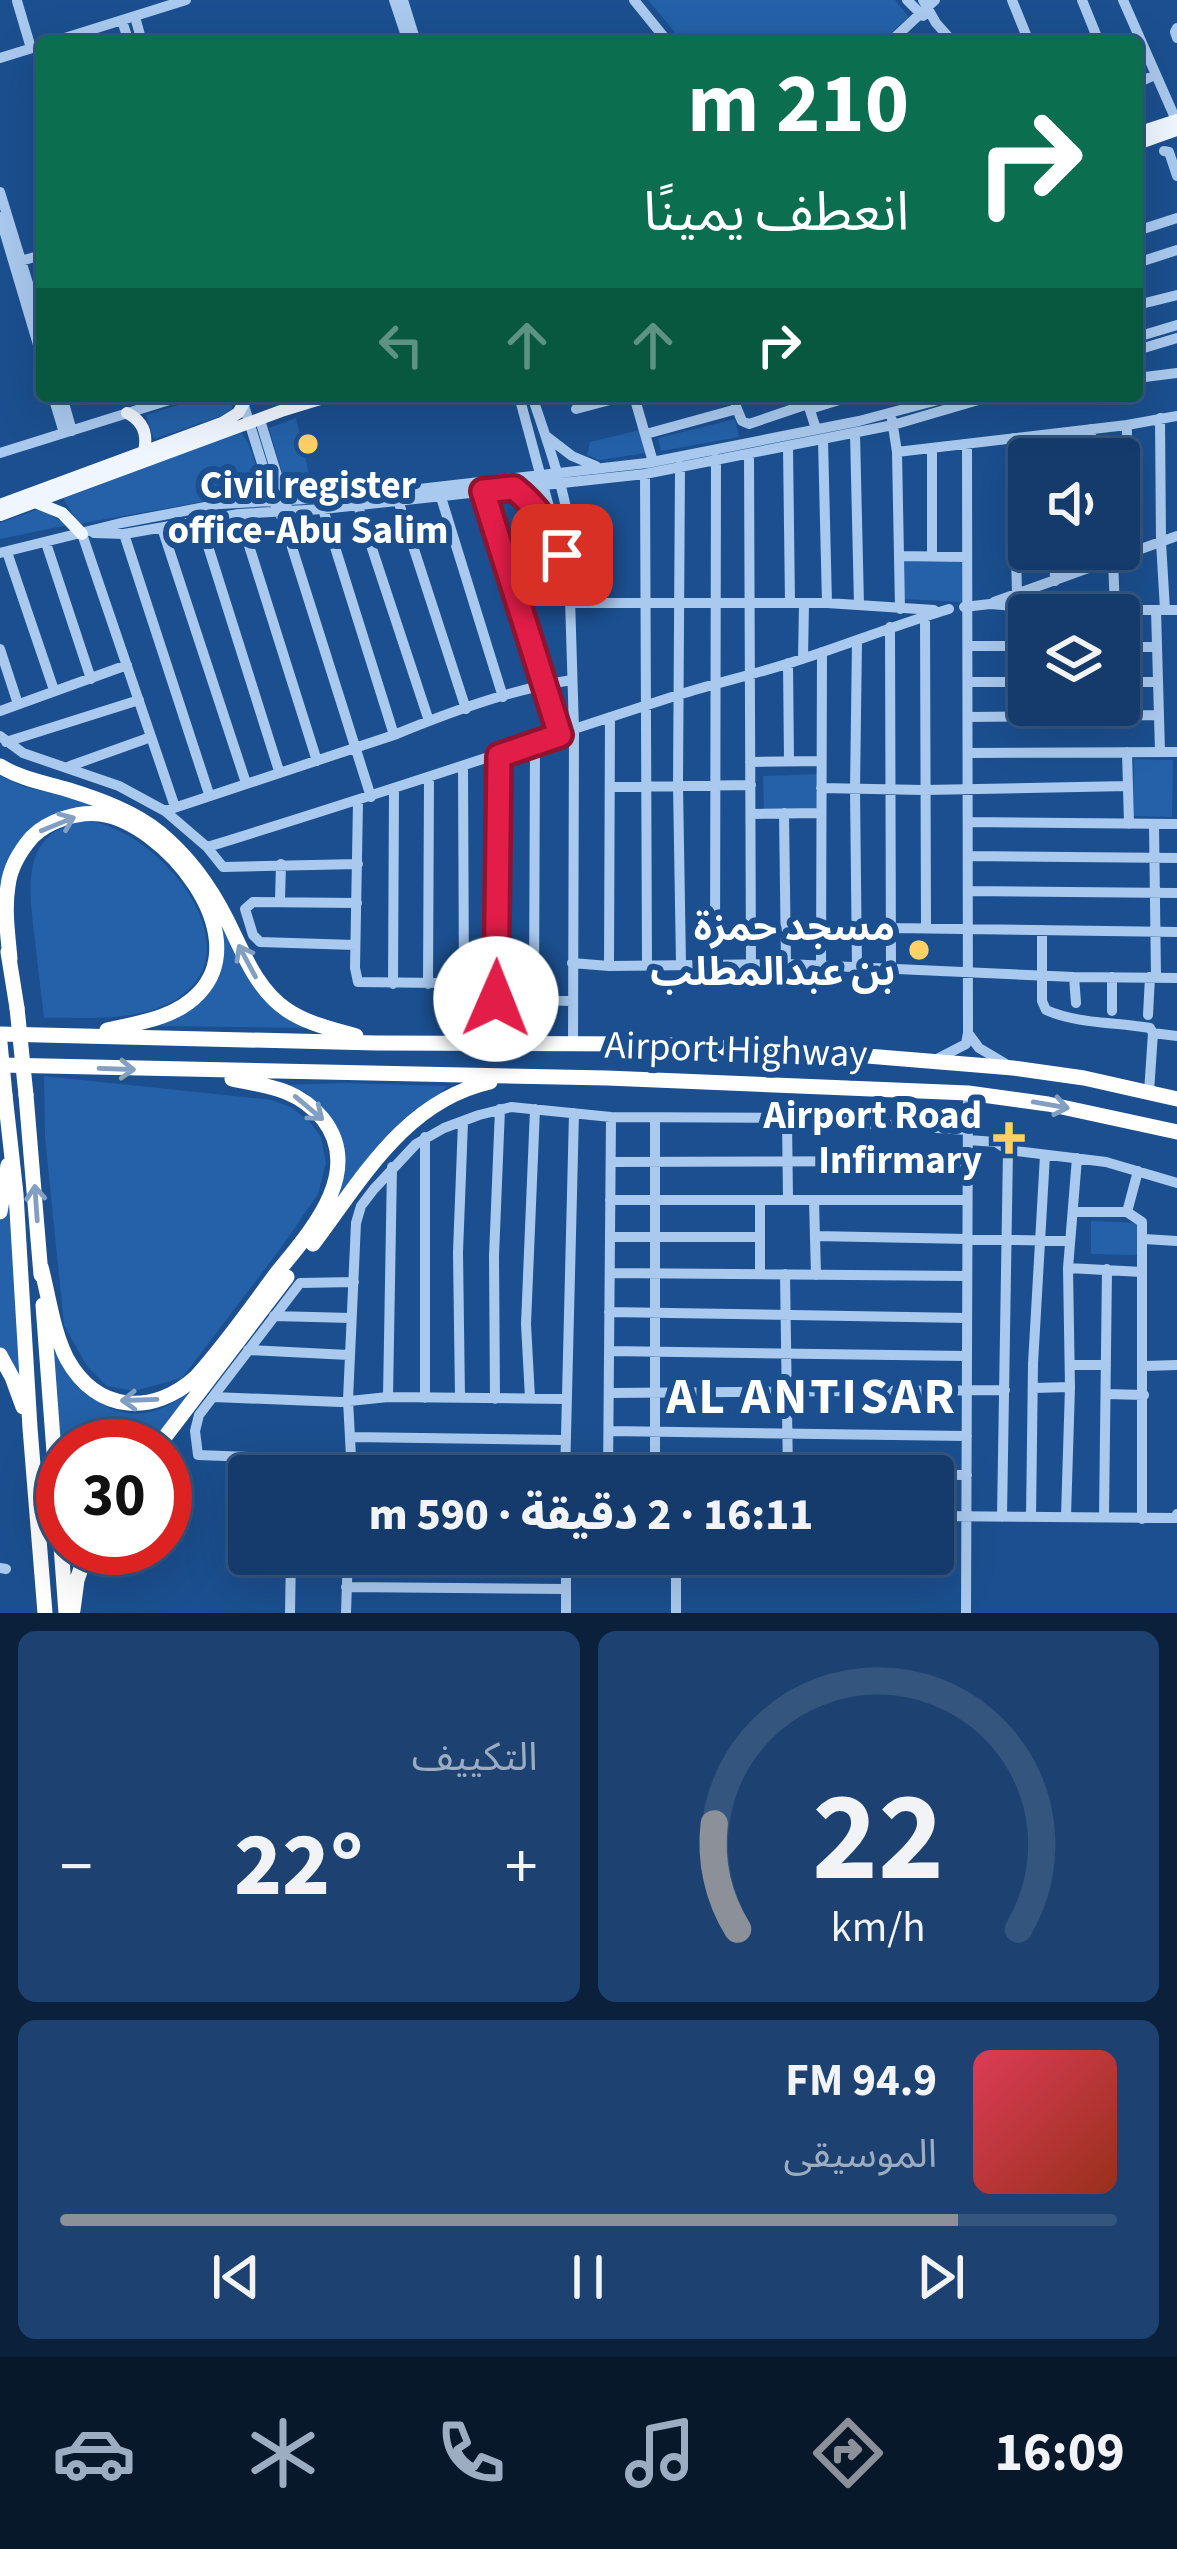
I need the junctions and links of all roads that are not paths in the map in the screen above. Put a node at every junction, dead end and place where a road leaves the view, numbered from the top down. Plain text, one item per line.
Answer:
1 (186, 0) edge
2 (398, 0) edge
3 (634, 0) edge
4 (907, 0) edge
5 (1012, 0) edge
6 (1082, 0) edge
7 (1123, 0) edge
8 (19, 1) edge
9 (927, 5) edge
10 (0, 7) edge
11 (129, 19) junction
12 (1177, 28) edge
13 (72, 36) edge
14 (129, 36) edge
15 (139, 36) edge
16 (410, 36) edge
17 (663, 36) edge
18 (896, 36) edge
19 (948, 36) edge
20 (1027, 36) edge
21 (1097, 36) edge
22 (1138, 36) edge
23 (1177, 38) edge
24 (36, 44) edge
25 (36, 47) edge
26 (1143, 47) edge
27 (0, 58) edge
28 (1155, 75) junction
29 (1143, 80) edge
30 (1176, 120) edge
31 (1177, 130) edge
32 (1147, 133) edge
33 (1163, 151) dead end
34 (1177, 176) edge
35 (0, 192) edge
36 (3, 217) edge
37 (1177, 218) edge
38 (1143, 229) edge
39 (1177, 250) edge
40 (36, 257) edge
41 (1143, 260) edge
42 (18, 262) junction
43 (1177, 295) edge
44 (1143, 304) edge
45 (36, 312) edge
46 (1177, 325) edge
47 (36, 334) edge
48 (1143, 335) edge
49 (1177, 338) edge
50 (1143, 348) edge
51 (1177, 373) edge
52 (1143, 378) edge
53 (60, 402) edge
54 (156, 402) edge
55 (243, 402) edge
56 (248, 402) edge
57 (256, 402) edge
58 (305, 402) edge
59 (521, 402) edge
60 (534, 402) edge
61 (604, 402) edge
62 (628, 402) edge
63 (735, 402) edge
64 (928, 402) edge
65 (966, 402) edge
66 (808, 403) edge
67 (576, 410) dead end
68 (281, 411) junction
69 (127, 413) junction
70 (1177, 416) edge
71 (1160, 418) junction
72 (892, 419) junction
73 (255, 422) junction
74 (1127, 425) junction
75 (1091, 429) junction
76 (68, 432) junction
77 (855, 433) junction
78 (544, 434) junction
79 (646, 434) junction
80 (1052, 434) junction
81 (820, 435) junction
82 (1013, 438) edge
83 (1052, 438) edge
84 (1091, 438) edge
85 (1126, 438) edge
86 (1008, 439) edge
87 (968, 444) junction
88 (788, 447) junction
89 (932, 448) junction
90 (534, 449) junction
91 (144, 451) junction
92 (898, 452) junction
93 (0, 453) edge
94 (749, 454) junction
95 (716, 459) junction
96 (653, 462) junction
97 (680, 466) junction
98 (599, 467) junction
99 (645, 474) junction
100 (559, 477) junction
101 (543, 479) junction
102 (516, 483) junction
103 (483, 491) junction
104 (440, 494) junction
105 (398, 500) junction
106 (34, 502) junction
107 (0, 505) edge
108 (358, 506) junction
109 (323, 509) junction
110 (282, 510) junction
111 (239, 514) junction
112 (0, 515) edge
113 (200, 521) junction
114 (162, 528) junction
115 (87, 533) junction
116 (124, 534) junction
117 (1177, 536) edge
118 (557, 538) junction
119 (1161, 542) junction
120 (46, 543) junction
121 (1140, 550) edge
122 (3, 553) edge
123 (899, 556) junction
124 (932, 556) junction
125 (968, 557) junction
126 (569, 565) junction
127 (1016, 570) edge
128 (1055, 570) edge
129 (1085, 570) edge
130 (1055, 581) junction
131 (1017, 593) junction
132 (679, 602) junction
133 (572, 603) junction
134 (716, 603) junction
135 (750, 603) junction
136 (790, 603) junction
137 (827, 603) junction
138 (646, 604) junction
139 (804, 604) junction
140 (990, 604) junction
141 (860, 605) junction
142 (878, 606) junction
143 (1008, 606) edge
144 (968, 607) junction
145 (899, 608) junction
146 (949, 609) junction
147 (1166, 610) edge
148 (925, 616) junction
149 (890, 627) junction
150 (874, 635) junction
151 (857, 641) junction
152 (968, 646) junction
153 (1008, 646) edge
154 (1140, 647) edge
155 (1157, 647) junction
156 (0, 649) edge
157 (822, 652) junction
158 (802, 659) junction
159 (788, 663) junction
160 (127, 665) junction
161 (751, 673) junction
162 (91, 679) junction
163 (572, 680) junction
164 (968, 682) junction
165 (1008, 682) edge
166 (1140, 682) edge
167 (1158, 682) junction
168 (544, 684) junction
169 (716, 685) junction
170 (54, 691) junction
171 (679, 695) junction
172 (502, 697) junction
173 (139, 700) junction
174 (18, 704) junction
175 (646, 707) junction
176 (466, 709) junction
177 (0, 711) edge
178 (1159, 715) junction
179 (610, 717) junction
180 (968, 717) junction
181 (429, 721) junction
182 (574, 730) junction
183 (394, 735) junction
184 (560, 735) junction
185 (152, 737) junction
186 (3, 739) edge
187 (535, 743) junction
188 (353, 748) junction
189 (1127, 752) junction
190 (1160, 752) junction
191 (1177, 752) edge
192 (968, 753) junction
193 (499, 756) junction
194 (317, 761) junction
195 (789, 761) junction
196 (821, 761) junction
197 (751, 762) junction
198 (0, 766) edge
199 (464, 766) junction
200 (68, 767) junction
201 (279, 771) junction
202 (429, 779) junction
203 (246, 783) junction
204 (678, 785) junction
205 (751, 785) junction
206 (715, 786) junction
207 (1128, 786) junction
208 (610, 787) junction
209 (645, 788) junction
210 (820, 788) junction
211 (968, 788) junction
212 (891, 789) junction
213 (394, 790) junction
214 (855, 790) junction
215 (925, 790) junction
216 (209, 794) junction
217 (364, 799) junction
218 (171, 809) junction
219 (821, 813) junction
220 (751, 814) junction
221 (784, 814) junction
222 (968, 822) junction
223 (1129, 824) junction
224 (1154, 824) junction
225 (1177, 824) edge
226 (207, 847) junction
227 (968, 856) junction
228 (1154, 858) junction
229 (1177, 858) edge
230 (281, 864) junction
231 (358, 864) junction
232 (968, 891) junction
233 (1155, 893) junction
234 (1177, 893) edge
235 (280, 900) junction
236 (357, 903) junction
237 (0, 924) edge
238 (892, 928) junction
239 (926, 928) junction
240 (968, 928) junction
241 (1042, 930) junction
242 (1154, 932) junction
243 (1177, 932) edge
244 (356, 945) junction
245 (10, 959) junction
246 (572, 963) junction
247 (681, 964) junction
248 (715, 964) junction
249 (751, 964) junction
250 (787, 964) junction
251 (646, 965) junction
252 (609, 966) junction
253 (821, 966) junction
254 (856, 968) junction
255 (891, 968) junction
256 (968, 972) junction
257 (1041, 975) junction
258 (1074, 976) junction
259 (1112, 977) junction
260 (1153, 977) junction
261 (1177, 977) edge
262 (393, 984) junction
263 (428, 984) junction
264 (464, 986) junction
265 (496, 999) junction
266 (534, 1000) junction
267 (572, 1001) junction
268 (1076, 1003) dead end
269 (1112, 1010) dead end
270 (1148, 1015) dead end
271 (968, 1033) junction
272 (1153, 1033) junction
273 (83, 1036) junction
274 (1177, 1036) edge
275 (0, 1038) edge
276 (376, 1043) junction
277 (573, 1045) junction
278 (932, 1061) junction
279 (0, 1065) edge
280 (1013, 1068) junction
281 (200, 1071) junction
282 (515, 1077) junction
283 (1149, 1092) junction
284 (968, 1093) junction
285 (1177, 1099) edge
286 (535, 1108) junction
287 (500, 1109) junction
288 (574, 1113) junction
289 (611, 1117) junction
290 (787, 1118) junction
291 (655, 1119) junction
292 (463, 1121) junction
293 (1177, 1132) edge
294 (968, 1135) junction
295 (425, 1137) junction
296 (12, 1144) junction
297 (1008, 1150) junction
298 (1045, 1155) junction
299 (1077, 1157) junction
300 (788, 1161) junction
301 (968, 1161) junction
302 (610, 1162) junction
303 (655, 1162) junction
304 (392, 1166) junction
305 (1138, 1171) junction
306 (1177, 1184) edge
307 (655, 1199) junction
308 (610, 1200) junction
309 (760, 1200) junction
310 (788, 1200) junction
311 (814, 1200) junction
312 (967, 1200) junction
313 (0, 1212) edge
314 (1073, 1212) junction
315 (1127, 1212) junction
316 (814, 1236) junction
317 (655, 1237) junction
318 (760, 1237) junction
319 (610, 1238) junction
320 (967, 1239) junction
321 (1144, 1239) junction
322 (1005, 1240) junction
323 (1039, 1240) junction
324 (1070, 1241) junction
325 (1177, 1241) edge
326 (41, 1267) junction
327 (1068, 1268) junction
328 (1107, 1269) junction
329 (1142, 1272) junction
330 (610, 1273) junction
331 (655, 1274) junction
332 (760, 1274) junction
333 (784, 1274) junction
334 (815, 1275) junction
335 (967, 1276) junction
336 (353, 1282) junction
337 (610, 1312) junction
338 (655, 1313) junction
339 (785, 1315) junction
340 (274, 1316) junction
341 (351, 1318) junction
342 (967, 1318) junction
343 (248, 1351) junction
344 (609, 1351) junction
345 (655, 1352) junction
346 (785, 1354) junction
347 (0, 1355) edge
348 (349, 1355) junction
349 (967, 1356) junction
350 (1033, 1364) junction
351 (1006, 1365) junction
352 (1070, 1365) junction
353 (1106, 1365) junction
354 (1177, 1365) edge
355 (1144, 1366) junction
356 (1070, 1387) junction
357 (1033, 1388) junction
358 (1005, 1390) junction
359 (967, 1391) junction
360 (786, 1392) junction
361 (609, 1393) junction
362 (655, 1393) junction
363 (1106, 1394) junction
364 (1144, 1395) junction
365 (213, 1397) junction
366 (388, 1397) junction
367 (424, 1398) junction
368 (460, 1398) junction
369 (530, 1398) junction
370 (495, 1399) junction
371 (566, 1399) junction
372 (348, 1400) junction
373 (179, 1419) edge
374 (30, 1428) junction
375 (609, 1431) junction
376 (655, 1432) junction
377 (788, 1433) junction
378 (967, 1436) junction
379 (350, 1437) junction
380 (564, 1439) junction
381 (352, 1455) edge
382 (564, 1455) edge
383 (608, 1455) edge
384 (655, 1455) edge
385 (788, 1455) edge
386 (228, 1457) edge
387 (954, 1475) edge
388 (967, 1475) junction
389 (1177, 1514) edge
390 (954, 1516) edge
391 (967, 1516) junction
392 (1002, 1516) junction
393 (1066, 1516) junction
394 (1104, 1516) junction
395 (1031, 1517) junction
396 (1142, 1519) junction
397 (79, 1575) edge
398 (290, 1575) edge
399 (347, 1575) edge
400 (566, 1575) edge
401 (676, 1575) edge
402 (346, 1586) junction
403 (566, 1589) junction
404 (45, 1613) edge
405 (69, 1613) edge
406 (290, 1613) edge
407 (346, 1613) edge
408 (566, 1613) edge
409 (676, 1613) edge
410 (966, 1613) edge

1 - 11 street
2 - 16 street
3 - 17 street
4 - 9 street
5 - 20 street
6 - 21 street
7 - 22 street
8 - 10 street
8 - 24 street
9 - 18 street
9 - 19 street
11 - 13 street
11 - 14 street
11 - 15 street
12 - 23 street
25 - 27 street
26 - 28 street
28 - 29 street
28 - 30 street
30 - 32 main road
31 - 32 main road
33 - 34 street
35 - 36 street
36 - 42 street
37 - 38 street
39 - 41 street
40 - 42 street
42 - 45 street
42 - 47 street
43 - 44 street
46 - 48 street
49 - 50 street
51 - 52 street
53 - 76 street
54 - 69 street
55 - 91 main road
56 - 73 street
57 - 68 main road
58 - 68 main road
59 - 90 street
60 - 78 street
61 - 67 street
62 - 79 street
63 - 66 street
63 - 79 street
64 - 72 street
65 - 72 street
66 - 81 street
68 - 73 main road
69 - 76 street
69 - 91 main road
70 - 71 street
71 - 74 street
71 - 119 street
72 - 77 street
72 - 81 street
72 - 92 street
73 - 106 main road
73 - 110 street
74 - 75 street
74 - 85 street
75 - 80 street
75 - 84 street
76 - 93 street
77 - 81 street
77 - 141 street
78 - 98 street
78 - 100 street
79 - 96 street
80 - 82 street
80 - 83 street
81 - 88 street
81 - 96 street
81 - 137 street
86 - 87 street
87 - 89 street
87 - 125 street
88 - 94 street
88 - 136 street
89 - 92 street
89 - 124 street
90 - 101 street
90 - 102 street
91 - 107 main road
92 - 123 street
94 - 95 street
94 - 135 street
95 - 97 street
95 - 134 street
96 - 98 street
97 - 99 street
97 - 132 street
98 - 100 street
99 - 100 street
99 - 138 street
100 - 101 street
100 - 126 street
101 - 102 street
101 - 118 street
102 - 103 street
102 - 110 street
102 - 118 street
103 - 104 street
103 - 168 street
104 - 105 street
104 - 172 street
105 - 108 street
105 - 176 street
106 - 112 main road
106 - 115 main road
108 - 109 street
108 - 181 street
109 - 110 street
109 - 183 street
110 - 111 street
110 - 115 street
110 - 188 street
111 - 113 street
111 - 194 street
113 - 114 street
113 - 201 street
114 - 116 street
114 - 203 street
115 - 116 street
115 - 120 street
115 - 160 street
116 - 216 street
117 - 119 street
118 - 126 street
119 - 121 street
119 - 147 street
120 - 122 street
120 - 162 street
122 - 170 street
123 - 124 street
123 - 145 street
124 - 125 street
125 - 144 street
126 - 133 street
127 - 131 street
128 - 130 street
129 - 130 street
130 - 131 street
131 - 140 street
132 - 134 street
132 - 138 street
132 - 171 street
133 - 138 street
133 - 163 street
134 - 135 street
134 - 169 street
135 - 136 street
135 - 161 street
136 - 139 street
137 - 139 street
137 - 141 street
138 - 175 street
139 - 158 street
140 - 143 street
140 - 144 street
141 - 142 street
142 - 145 street
142 - 150 street
144 - 146 street
144 - 152 street
145 - 146 street
146 - 148 street
147 - 155 street
148 - 149 street
148 - 215 street
149 - 150 street
149 - 212 street
150 - 151 street
151 - 157 street
151 - 214 street
152 - 153 street
152 - 164 street
154 - 155 street
155 - 167 street
156 - 174 street
157 - 158 street
157 - 196 street
158 - 159 street
159 - 161 street
159 - 195 street
160 - 162 street
160 - 173 street
161 - 169 street
161 - 197 street
162 - 170 street
163 - 168 street
163 - 182 street
164 - 165 street
164 - 180 street
166 - 167 street
167 - 178 street
168 - 172 street
168 - 184 street
169 - 171 street
169 - 206 street
170 - 174 street
171 - 175 street
171 - 204 street
172 - 176 street
173 - 185 street
173 - 186 street
174 - 177 street
175 - 179 street
175 - 209 street
176 - 181 street
178 - 180 street
178 - 190 street
179 - 182 street
179 - 208 street
180 - 192 street
181 - 183 street
182 - 184 street
182 - 246 street
183 - 188 street
184 - 187 street
185 - 200 street
185 - 218 street
186 - 200 street
187 - 193 street
187 - 266 street
188 - 194 street
188 - 217 street
189 - 190 street
189 - 192 street
189 - 207 street
190 - 191 street
192 - 211 street
193 - 199 street
193 - 265 street
194 - 201 street
195 - 196 street
195 - 197 street
196 - 210 street
197 - 205 street
276 -> 198 highway
199 - 202 street
199 - 264 street
200 - 218 street
201 - 203 street
202 - 213 street
202 - 263 street
203 - 216 street
204 - 206 street
204 - 209 street
204 - 247 street
205 - 206 street
205 - 220 street
206 - 248 street
207 - 211 street
207 - 223 street
208 - 209 street
208 - 252 street
209 - 251 street
210 - 214 street
210 - 219 street
211 - 215 street
211 - 222 street
212 - 214 street
212 - 215 street
212 - 238 street
213 - 217 street
213 - 262 street
214 - 254 street
215 - 239 street
216 - 218 street
217 - 226 street
217 - 231 street
218 - 226 street
219 - 221 street
219 - 253 street
220 - 221 street
220 - 249 street
221 - 250 street
222 - 223 street
222 - 227 street
223 - 224 street
224 - 225 street
224 - 228 street
226 - 230 street
227 - 228 street
227 - 232 street
228 - 229 street
228 - 233 street
230 - 231 street
230 - 235 street
231 - 236 street
232 - 233 street
232 - 240 street
233 - 234 street
233 - 242 street
235 - 236 street
235 - 244 street
236 - 244 street
237 - 245 highway
238 - 239 street
238 - 255 street
239 - 240 street
240 - 241 street
240 - 256 street
241 - 242 street
241 - 257 street
242 - 243 street
242 - 260 street
244 - 262 street
245 -> 273 highway
326 -> 245 highway, bridge
246 - 252 street
246 - 267 street
247 - 248 street
247 - 251 street
248 - 249 street
249 - 250 street
250 - 253 street
251 - 252 street
253 - 254 street
254 - 255 street
255 - 256 street
256 - 257 street
256 - 271 street
257 - 258 street
257 - 272 street
258 - 259 street
258 - 268 street
259 - 260 street
259 - 269 street
260 - 261 street
260 - 270 street
262 - 263 street
263 - 264 street
264 - 265 street
265 - 266 street
266 - 267 street
267 - 277 street
271 - 278 street
271 - 280 street
272 - 274 street
272 - 283 street
273 - 275 highway, Airport Highway
273 - 276 highway, Airport Highway
275 - 296 highway, bridge
276 - 277 highway, Airport Highway
277 - 278 highway, Airport Highway
278 - 280 highway, Airport Highway
279 -> 281 highway, Airport Highway
280 - 283 highway, Airport Highway
281 - 282 highway, Airport Highway
281 -> 326 highway
282 - 284 highway, Airport Highway
282 - 373 highway
283 - 285 highway, Airport Highway
284 -> 293 highway, Airport Highway
284 - 294 street
286 - 287 street
286 - 288 street
286 - 369 street
287 - 292 street
287 - 370 street
288 - 289 street
288 - 371 street
289 - 291 street
289 - 302 street
290 - 291 street
290 - 294 street
290 - 300 street
291 - 303 street
292 - 295 street
292 - 368 street
294 - 297 street
294 - 301 street
295 - 304 street
295 - 367 street
296 - 313 highway
296 - 374 highway
297 - 298 street
297 - 322 street
298 - 299 street
298 - 323 street
299 - 305 street
299 - 314 street
300 - 301 street
300 - 303 street
300 - 310 street
301 - 312 street
302 - 303 street
302 - 308 street
303 - 307 street
304 - 336 street
304 - 366 street
305 - 306 street
305 - 315 street
307 - 308 street
307 - 309 street
307 - 317 street
308 - 319 street
309 - 310 street
309 - 318 street
310 - 311 street
311 - 312 street
311 - 316 street
312 - 320 street
314 - 315 street
314 - 324 street
315 - 321 street
316 - 320 street
316 - 334 street
317 - 318 street
317 - 319 street
317 - 331 street
318 - 332 street
319 - 330 street
320 - 322 street
320 - 335 street
321 - 325 street
321 - 329 street
322 - 323 street
322 - 351 street
323 - 324 street
323 - 350 street
324 - 327 street
326 - 405 highway
327 - 328 street
327 - 352 street
328 - 329 street
328 - 353 street
329 - 355 street
330 - 331 street
330 - 337 street
331 - 332 street
331 - 338 street
332 - 333 street
333 - 334 street
333 - 339 street
334 - 335 street
335 - 342 street
336 - 340 street
336 - 341 street
337 - 338 street
337 - 344 street
338 - 339 street
338 - 345 street
339 - 342 street
339 - 346 street
340 - 341 street
340 - 343 street
341 - 348 street
342 - 349 street
343 - 348 street
343 - 365 street
344 - 345 street
344 - 361 street
345 - 346 street
345 - 362 street
346 - 349 street
346 - 360 street
347 - 374 highway
348 - 372 street
349 - 359 street
350 - 351 street
350 - 357 street
351 - 358 street
352 - 353 street
352 - 356 street
353 - 363 street
354 - 355 street
355 - 364 street
356 - 357 street
356 - 393 street
357 - 395 street
358 - 359 street
358 - 392 street
359 - 360 street
359 - 378 street
360 - 362 street
360 - 377 street
361 - 362 street
361 - 375 street
362 - 376 street
363 - 364 street
363 - 394 street
364 - 396 street
365 - 372 street
365 - 386 street
366 - 367 street
366 - 372 street
367 - 368 street
368 - 370 street
369 - 370 street
369 - 371 street
371 - 380 street
372 - 379 street
374 - 404 highway
375 - 376 street
375 - 383 street
376 - 377 street
376 - 384 street
377 - 378 street
377 - 385 street
378 - 388 street
379 - 380 street
379 - 381 street
380 - 382 street
387 - 388 street
388 - 391 street
389 - 396 street
390 - 391 street
391 - 392 street
391 - 410 street
392 - 395 street
393 - 394 street
393 - 395 street
394 - 396 street
397 - 405 highway
398 - 406 street
399 - 402 street
400 - 403 street
401 - 409 street
402 - 403 street
402 - 407 street
403 - 408 street

